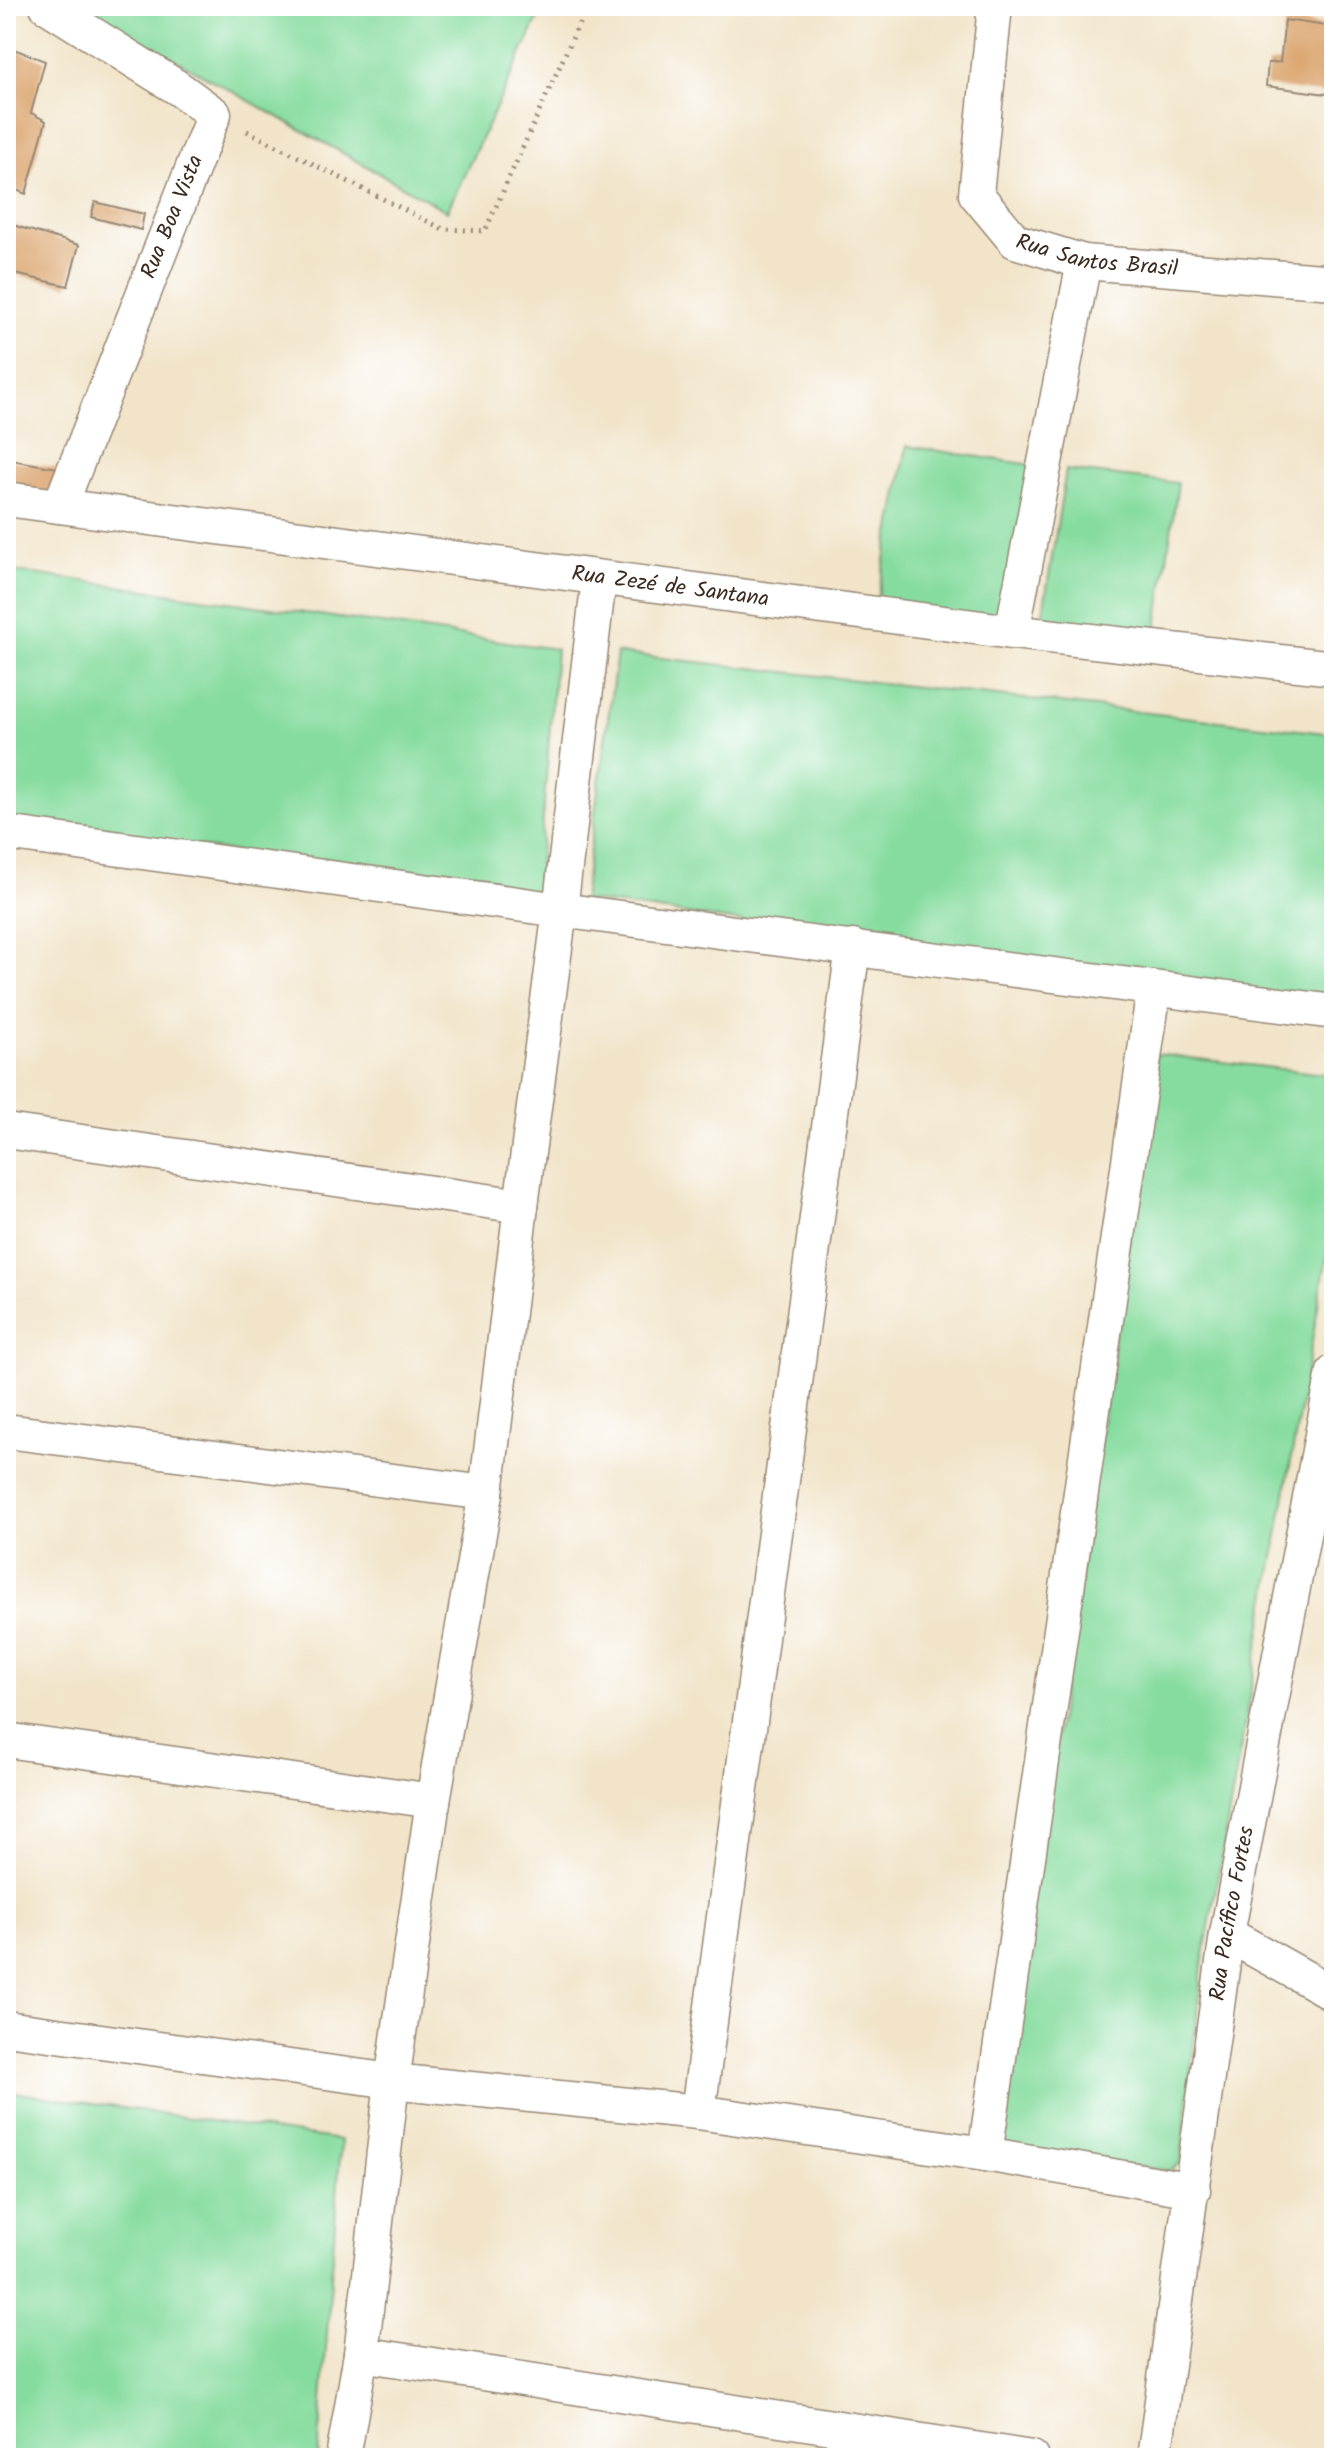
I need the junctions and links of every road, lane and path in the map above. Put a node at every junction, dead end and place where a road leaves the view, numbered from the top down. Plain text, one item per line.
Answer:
1 (47, 6) edge
2 (587, 6) edge
3 (995, 6) edge
4 (214, 114) junction
5 (1084, 262) junction
6 (1334, 282) edge
7 (6, 499) edge
8 (60, 506) junction
9 (599, 579) junction
10 (1012, 632) junction
11 (1334, 668) edge
12 (6, 833) edge
13 (560, 910) junction
14 (853, 947) junction
15 (1154, 989) junction
16 (1334, 1012) edge
17 (6, 1131) edge
18 (521, 1206) junction
19 (1334, 1372) edge
20 (6, 1431) edge
21 (486, 1493) junction
22 (6, 1740) edge
23 (433, 1801) junction
24 (1227, 1934) junction
25 (1334, 1994) edge
26 (6, 2028) edge
27 (392, 2081) junction
28 (698, 2112) junction
29 (985, 2154) junction
30 (1193, 2190) junction
31 (361, 2354) junction
32 (343, 2458) edge
33 (1032, 2458) edge
34 (1154, 2458) edge

1 - 4 street
2 - 4 path
3 - 5 street, Rua Santos Brasil
4 - 8 street, Rua Boa Vista
5 - 6 street, Rua Santos Brasil
5 - 10 street
7 - 8 street, Rua Zezé de Santana
8 - 9 street, Rua Zezé de Santana
9 - 10 street, Rua Zezé de Santana
9 - 13 street
10 - 11 street, Rua Zezé de Santana
12 - 13 street
13 - 14 street
13 - 18 street
14 - 15 street
14 - 28 street
15 - 16 street
15 - 29 street
17 - 18 street
18 - 21 street
19 - 24 street, Rua Pacífico Fortes
20 - 21 street
21 - 23 street
22 - 23 street
23 - 27 street
24 - 25 street
24 - 30 street, Rua Pacífico Fortes
26 - 27 street
27 - 28 street
27 - 31 street
28 - 29 street
29 - 30 street
30 - 34 street, Rua Pacífico Fortes
31 - 32 street
31 - 33 street

